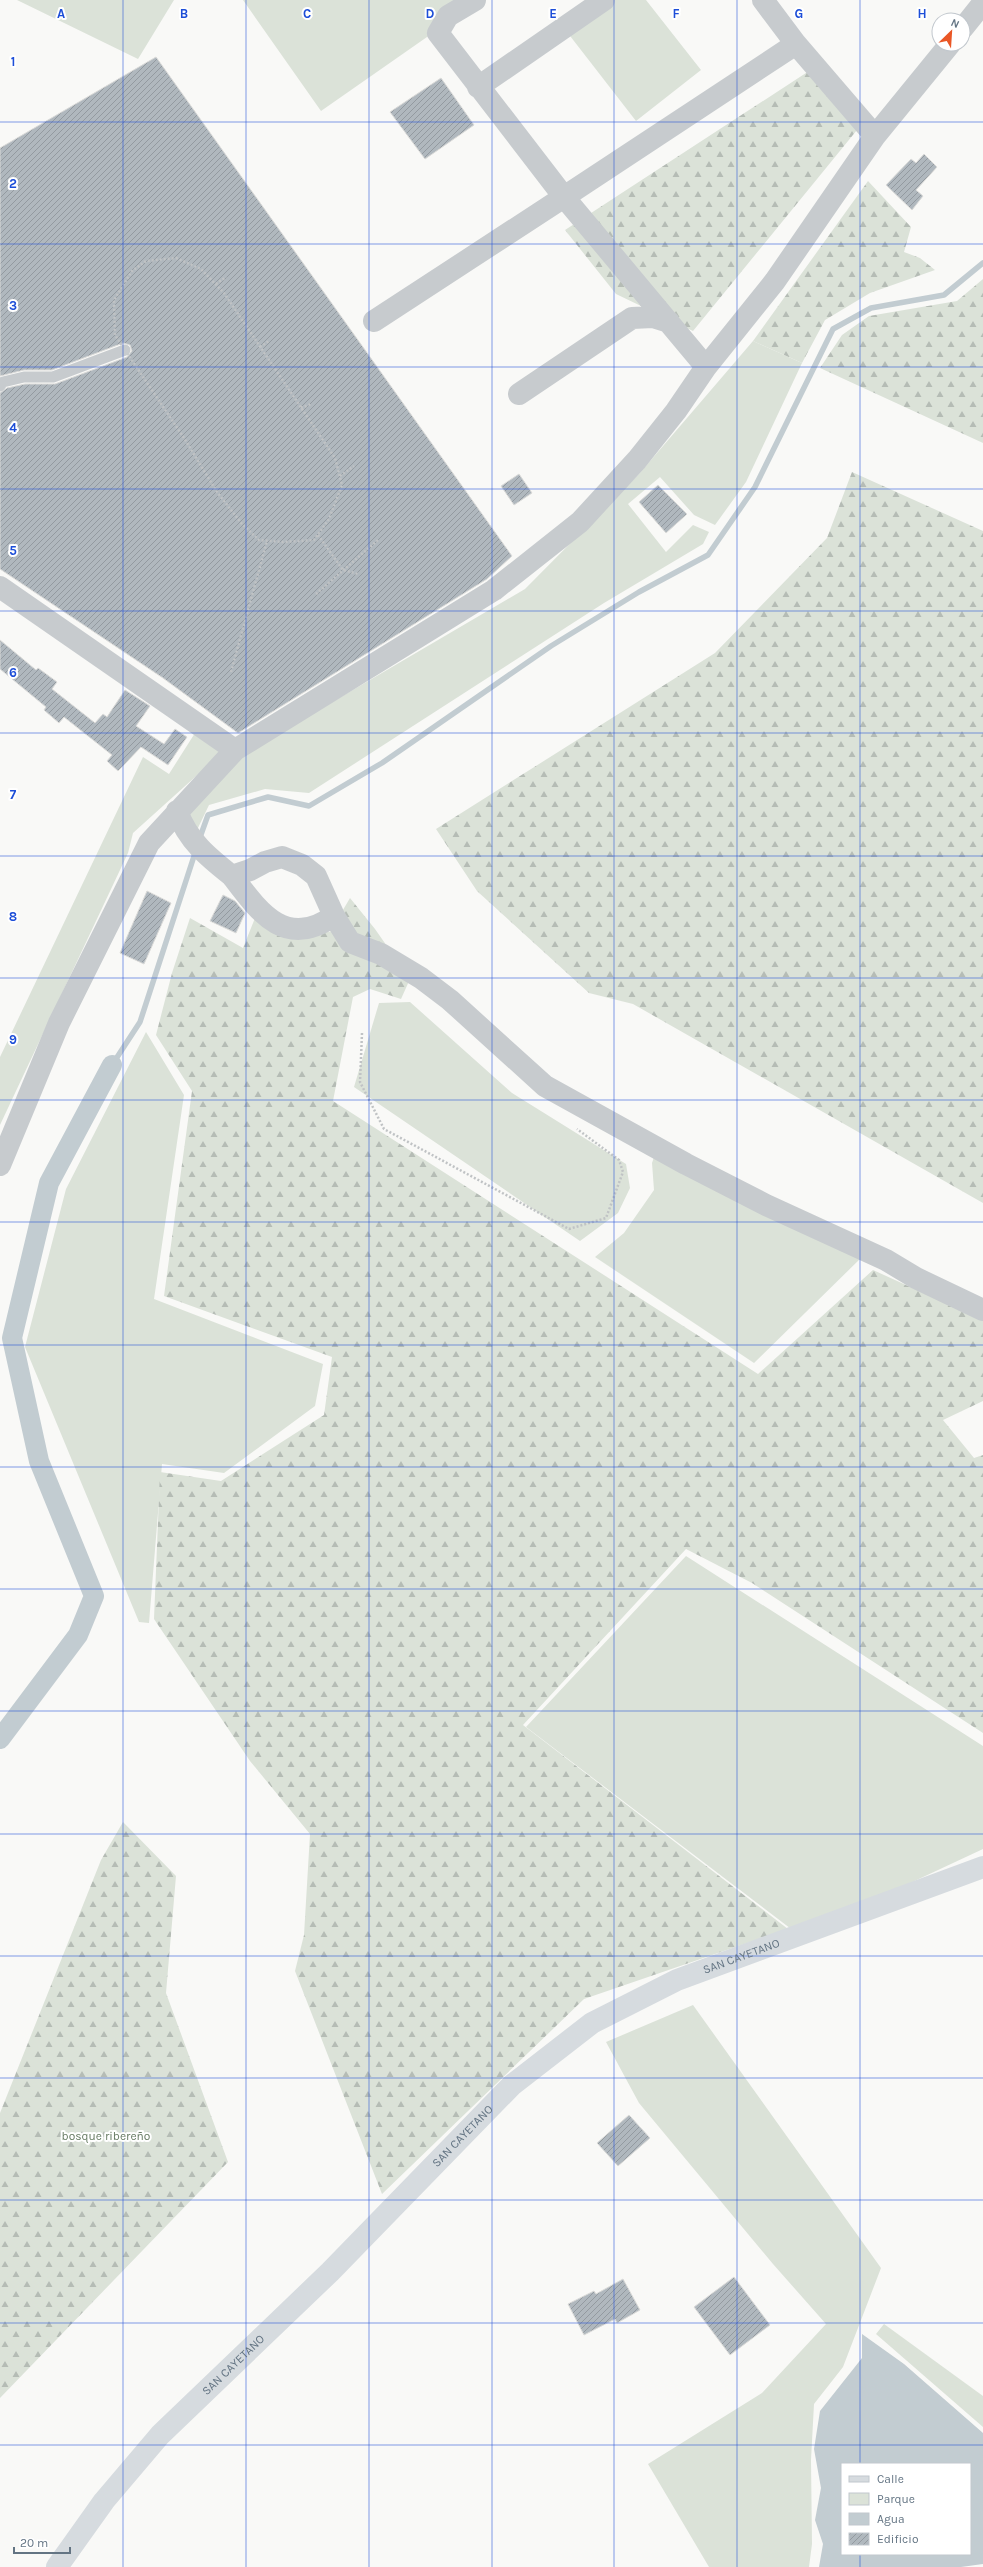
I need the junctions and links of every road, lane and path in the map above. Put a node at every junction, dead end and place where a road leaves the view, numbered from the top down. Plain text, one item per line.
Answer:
1 (475, 0) edge
2 (604, 0) edge
3 (763, 0) edge
4 (983, 3) edge
5 (971, 18) edge
6 (796, 44) junction
7 (943, 52) edge
8 (478, 87) junction
9 (875, 136) junction
10 (564, 197) junction
11 (226, 276) dead end
12 (216, 284) junction
13 (374, 321) dead end
14 (669, 322) junction
15 (269, 341) dead end
16 (260, 347) junction
17 (125, 350) junction
18 (706, 367) junction
19 (0, 386) edge
20 (519, 394) dead end
21 (311, 404) dead end
22 (301, 408) junction
23 (354, 466) dead end
24 (340, 476) junction
25 (318, 534) junction
26 (378, 540) dead end
27 (267, 541) junction
28 (343, 570) junction
29 (358, 574) dead end
30 (0, 587) edge
31 (316, 594) dead end
32 (231, 672) dead end
33 (235, 750) junction
34 (177, 811) junction
35 (232, 876) junction
36 (334, 916) junction
37 (362, 1033) dead end
38 (576, 1128) dead end
39 (0, 1166) edge
40 (983, 1310) edge
41 (983, 1867) edge
42 (57, 2567) edge

1 - 8 street
2 - 8 street
3 - 6 street
4 - 5 street
6 - 9 street
6 - 10 street
7 - 9 street
8 - 10 street
9 - 18 street
10 - 13 street
10 - 14 street
11 - 12 path
12 - 16 path
12 - 17 path
14 - 18 street
14 - 20 street
15 - 16 path
16 - 22 path
17 - 19 lane
17 - 27 path
18 - 33 street
21 - 22 path
22 - 24 path
23 - 24 path
24 - 25 path
25 - 27 path
25 - 28 path
26 - 28 path
27 - 32 path
28 - 29 path
28 - 31 path
30 - 33 street
33 - 34 street
34 - 35 street
34 - 39 street
35 - 36 street
35 - 36 street
36 - 40 street
37 - 38 path
41 - 42 main road, SAN CAYETANO

